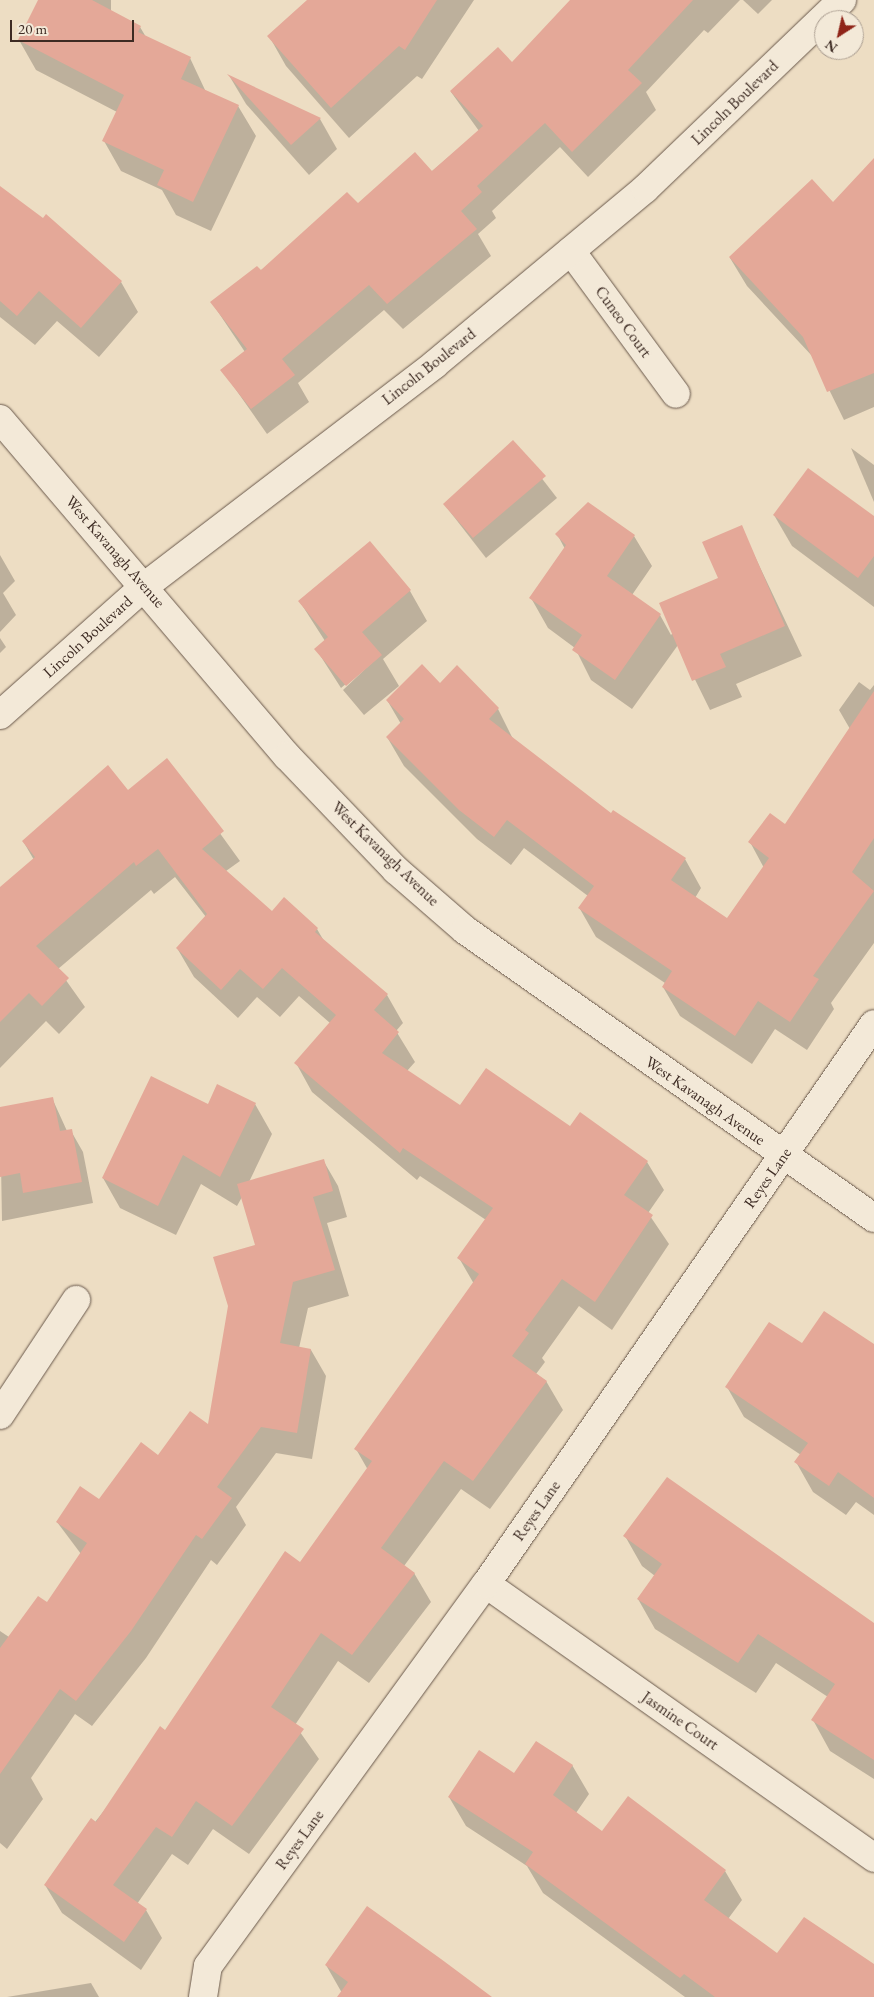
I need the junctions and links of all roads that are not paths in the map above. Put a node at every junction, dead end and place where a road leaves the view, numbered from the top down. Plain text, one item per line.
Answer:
1 (842, 0) edge
2 (571, 251) junction
3 (676, 394) dead end
4 (0, 419) edge
5 (145, 586) junction
6 (0, 715) edge
7 (874, 1024) edge
8 (783, 1156) junction
9 (874, 1218) edge
10 (76, 1300) dead end
11 (0, 1415) edge
12 (486, 1584) junction
13 (874, 1858) edge
14 (203, 1997) edge

1 - 2 street, Lincoln Boulevard
2 - 3 street, Cuneo Court
2 - 5 street, Lincoln Boulevard
4 - 5 street, West Kavanagh Avenue
5 - 6 street, Lincoln Boulevard
5 - 8 street, West Kavanagh Avenue
7 - 8 street, Reyes Lane
8 - 9 street, West Kavanagh Avenue
8 - 12 street, Reyes Lane
10 - 11 street
12 - 13 street, Jasmine Court
12 - 14 street, Reyes Lane

